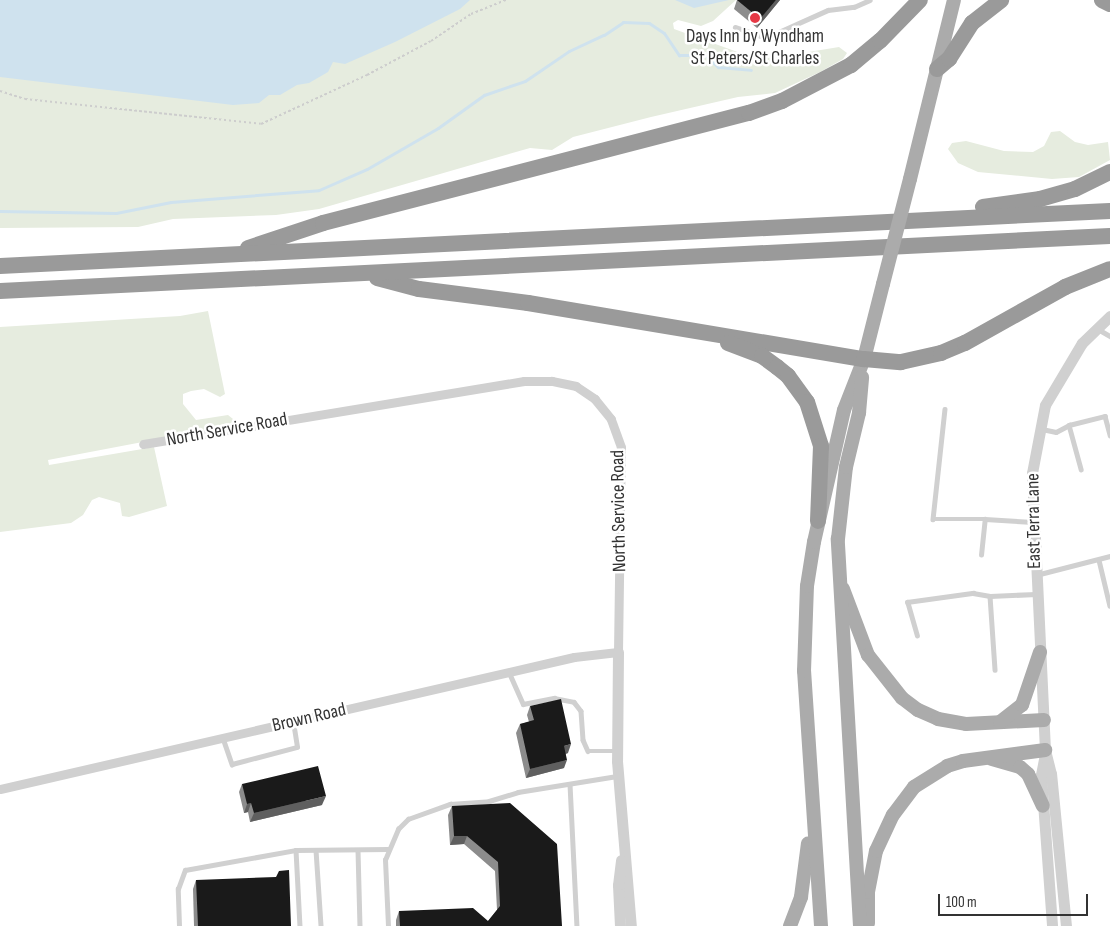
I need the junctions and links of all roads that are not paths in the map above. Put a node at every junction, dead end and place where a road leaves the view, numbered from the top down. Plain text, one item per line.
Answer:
1 (870, 0) edge
2 (920, 0) edge
3 (954, 0) edge
4 (1001, 0) edge
5 (1102, 0) edge
6 (1110, 4) edge
7 (735, 27) dead end
8 (937, 69) junction
9 (1110, 172) edge
10 (1110, 210) edge
11 (932, 220) junction
12 (1110, 236) edge
13 (229, 254) junction
14 (0, 266) edge
15 (1110, 269) edge
16 (363, 274) junction
17 (0, 290) edge
18 (1110, 316) edge
19 (1095, 328) junction
20 (691, 329) junction
21 (1110, 336) edge
22 (864, 359) junction
23 (945, 409) dead end
24 (1069, 425) junction
25 (1039, 428) junction
26 (1110, 435) edge
27 (144, 444) dead end
28 (1081, 469) dead end
29 (985, 519) junction
30 (818, 521) junction
31 (1034, 522) junction
32 (980, 555) dead end
33 (1110, 556) edge
34 (1099, 560) junction
35 (1035, 575) junction
36 (838, 576) junction
37 (1036, 594) junction
38 (990, 596) junction
39 (1110, 606) edge
40 (917, 636) dead end
41 (618, 652) junction
42 (1040, 652) junction
43 (995, 670) dead end
44 (509, 672) junction
45 (1044, 720) junction
46 (293, 722) junction
47 (997, 724) junction
48 (223, 738) junction
49 (617, 750) junction
50 (1046, 750) junction
51 (984, 758) junction
52 (811, 770) junction
53 (618, 776) junction
54 (570, 784) junction
55 (0, 789) edge
56 (1042, 806) junction
57 (296, 850) junction
58 (316, 850) junction
59 (358, 850) junction
60 (388, 850) junction
61 (622, 850) junction
62 (179, 926) edge
63 (300, 926) edge
64 (321, 926) edge
65 (360, 926) edge
66 (388, 926) edge
67 (577, 926) edge
68 (620, 926) edge
69 (631, 926) edge
70 (790, 926) edge
71 (820, 926) edge
72 (860, 926) edge
73 (868, 926) edge
74 (1052, 926) edge
75 (1066, 926) edge

1 - 7 lane
2 - 13 highway
3 - 8 main road
4 - 8 highway
5 - 6 highway
8 - 22 main road, bridge
9 - 11 highway
10 - 11 highway
11 - 13 highway
12 - 16 highway
13 - 14 highway
15 - 22 highway
16 - 17 highway
16 - 20 highway
18 - 19 street, East Terra Lane
19 - 21 lane
19 - 25 street, East Terra Lane
20 - 22 highway
20 - 30 highway
22 - 30 main road
22 - 36 main road
23 - 29 lane
24 - 25 lane
24 - 26 lane
24 - 28 lane
25 - 31 street, East Terra Lane
27 - 41 street, North Service Road
29 - 31 lane
29 - 32 lane
30 - 52 main road
31 - 35 street, East Terra Lane
33 - 34 lane
34 - 35 lane
34 - 39 lane
35 - 37 street, East Terra Lane
36 - 47 main road
36 - 72 main road
37 - 38 lane
37 - 42 street, East Terra Lane
38 - 40 lane
38 - 43 lane
41 - 44 street, Brown Road
41 - 49 street, North Service Road
42 - 45 street, East Terra Lane
42 - 47 main road
44 - 46 street, Brown Road
44 - 49 lane
45 - 47 main road
45 - 50 street, East Terra Lane
46 - 48 street, Brown Road
46 - 48 lane
48 - 55 street, Brown Road
49 - 53 street, North Service Road
50 - 51 main road
50 - 56 street, East Terra Lane
50 - 75 street, East Terra Lane
51 - 56 main road
51 - 73 main road
52 - 70 main road
52 - 71 main road
53 - 54 lane
53 - 61 street, North Service Road
54 - 60 lane
54 - 67 lane
56 - 74 street, East Terra Lane
57 - 58 lane
57 - 62 lane
57 - 63 lane
58 - 59 lane
58 - 64 lane
59 - 60 lane
59 - 65 lane
60 - 66 lane
61 - 68 street, North Service Road
61 - 69 street, North Service Road

